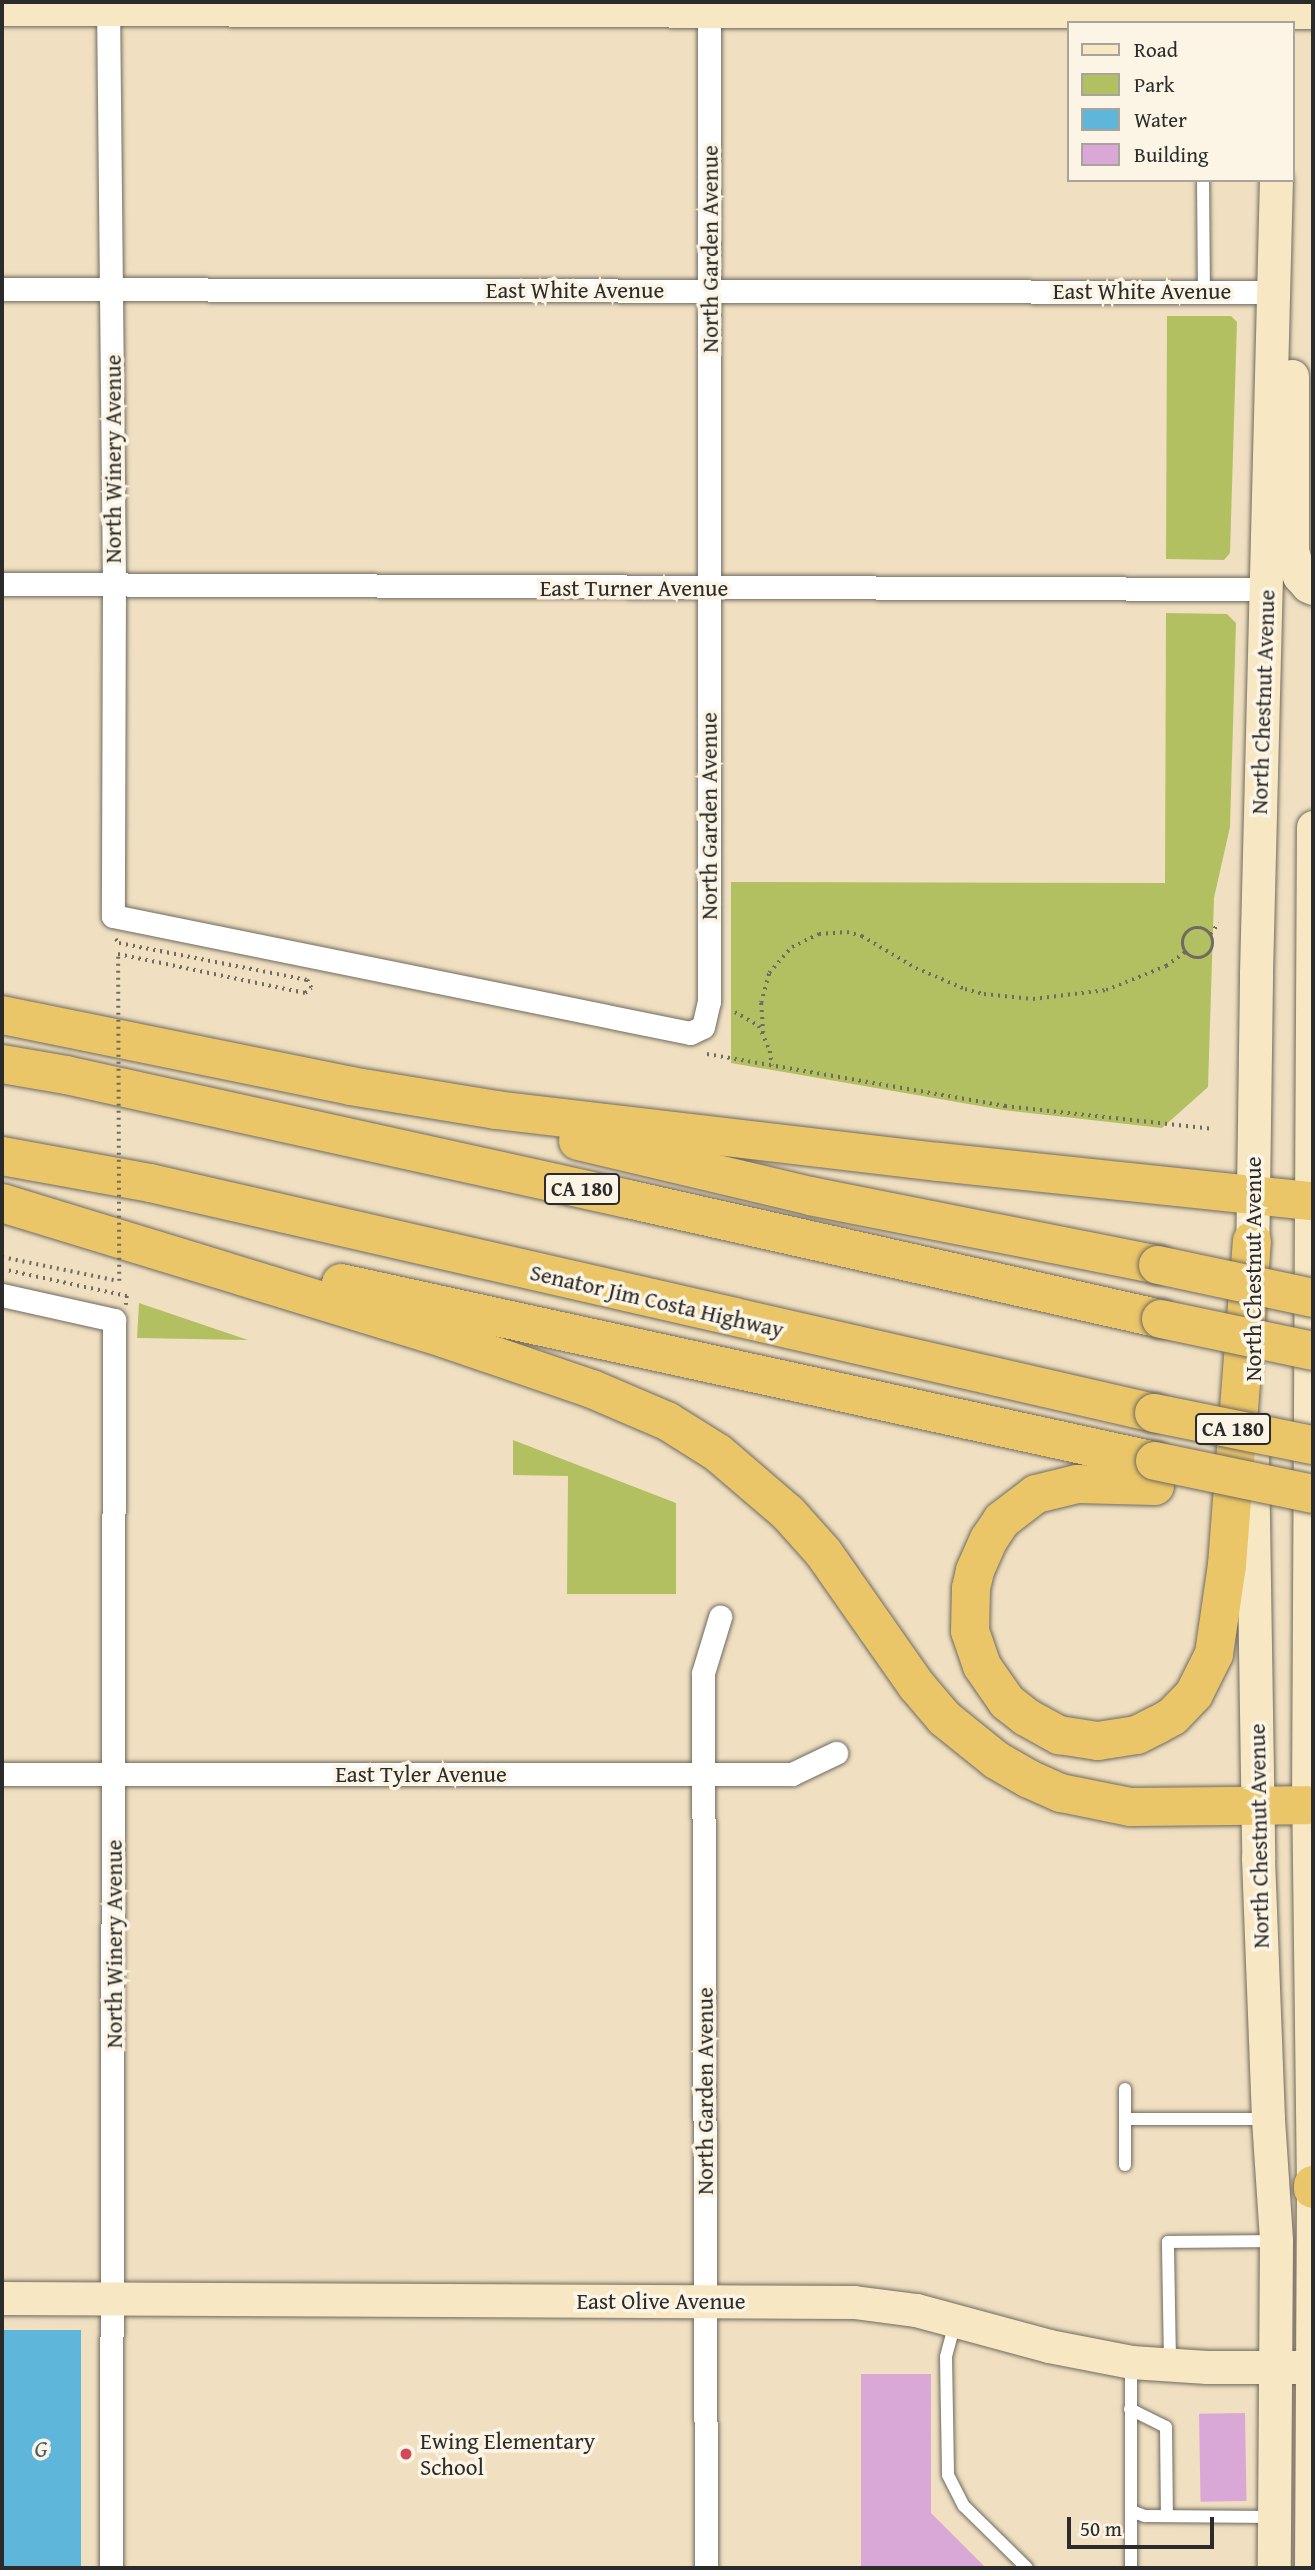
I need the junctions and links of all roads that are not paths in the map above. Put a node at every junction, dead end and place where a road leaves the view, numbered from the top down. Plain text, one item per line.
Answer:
1 (108, 5) edge
2 (709, 7) edge
3 (2, 9) edge
4 (1281, 12) edge
5 (1313, 12) edge
6 (1203, 17) edge
7 (1203, 182) edge
8 (1276, 182) edge
9 (2, 289) edge
10 (112, 289) junction
11 (710, 290) junction
12 (1204, 290) junction
13 (1274, 292) junction
14 (2, 584) edge
15 (114, 585) junction
16 (709, 588) junction
17 (1313, 588) edge
18 (1266, 589) junction
19 (1313, 827) edge
20 (1313, 882) edge
21 (113, 916) joint
22 (2, 1014) edge
23 (2, 1064) edge
24 (351, 1086) junction
25 (2, 1156) edge
26 (1252, 1196) junction
27 (1311, 1201) edge
28 (2, 1203) edge
29 (49, 1216) junction
30 (1252, 1241) junction
31 (2, 1295) edge
32 (1313, 1298) edge
33 (1313, 1351) edge
34 (1313, 1445) edge
35 (1155, 1473) junction
36 (1313, 1494) edge
37 (1313, 1509) edge
38 (720, 1617) dead end
39 (836, 1753) dead end
40 (115, 1773) junction
41 (2, 1774) edge
42 (703, 1775) junction
43 (1308, 1805) junction
44 (1257, 1807) junction
45 (1125, 2089) dead end
46 (1125, 2119) junction
47 (1268, 2119) junction
48 (1125, 2165) dead end
49 (1313, 2188) edge
50 (1276, 2241) junction
51 (2, 2298) edge
52 (113, 2299) junction
53 (707, 2301) junction
54 (956, 2319) junction
55 (1131, 2362) junction
56 (1170, 2365) junction
57 (1275, 2367) junction
58 (1313, 2367) edge
59 (1130, 2409) junction
60 (1312, 2487) edge
61 (1130, 2511) junction
62 (1167, 2516) junction
63 (1275, 2517) junction
64 (111, 2568) edge
65 (706, 2568) edge
66 (1027, 2568) edge
67 (1131, 2568) edge
68 (1275, 2568) edge
69 (1311, 2568) edge

1 - 2 main road
1 - 3 main road
1 - 10 street, North Winery Avenue
2 - 6 main road
2 - 11 street, North Garden Avenue
4 - 5 main road
4 - 6 main road
7 - 12 lane
8 - 13 main road, North Chestnut Avenue
9 - 10 street, East White Avenue
10 - 11 street, East White Avenue
10 - 15 street, North Winery Avenue
11 - 12 street, East White Avenue
11 - 16 street, North Garden Avenue
12 - 13 street, East White Avenue
13 - 17 main road
13 - 18 main road, North Chestnut Avenue
14 - 15 street, East Turner Avenue
15 - 16 street, East Turner Avenue
15 - 21 street, North Winery Avenue
16 - 18 street, East Turner Avenue
16 - 21 street, North Garden Avenue
18 - 26 main road, North Chestnut Avenue
19 - 20 main road
20 - 27 main road
22 - 24 highway
23 - 33 highway, CA 180, bridge
24 - 26 highway
24 - 32 highway, bridge
25 - 34 highway, Senator Jim Costa Highway / CA 180, bridge
26 - 27 highway
26 - 30 main road, North Chestnut Avenue
27 - 43 main road
28 - 29 highway
29 - 35 highway
29 - 44 highway
30 - 35 highway
30 - 44 main road, North Chestnut Avenue
31 - 40 street, North Winery Avenue
35 - 36 highway, bridge
35 - 37 highway
38 - 42 street, North Garden Avenue
39 - 42 street, East Tyler Avenue
40 - 41 street, East Tyler Avenue
40 - 42 street, East Tyler Avenue
40 - 52 street, North Winery Avenue
42 - 53 street, North Garden Avenue
43 - 44 highway
43 - 49 main road
44 - 47 main road, North Chestnut Avenue
45 - 46 lane
46 - 47 lane
46 - 48 lane
47 - 50 main road, North Chestnut Avenue
49 - 58 main road
50 - 56 lane
50 - 57 main road, North Chestnut Avenue
51 - 52 main road, East Olive Avenue
52 - 53 main road, East Olive Avenue
52 - 64 street, North Winery Avenue
53 - 54 main road, East Olive Avenue
53 - 65 street, North Garden Avenue
54 - 55 main road, East Olive Avenue
54 - 66 lane
55 - 56 main road, East Olive Avenue
55 - 59 lane
56 - 57 main road, East Olive Avenue
57 - 58 main road, East Olive Avenue
57 - 63 main road, North Chestnut Avenue
58 - 60 main road
59 - 61 lane
59 - 62 lane
60 - 69 main road
61 - 62 lane
61 - 67 lane
62 - 63 lane
63 - 68 main road, North Chestnut Avenue

